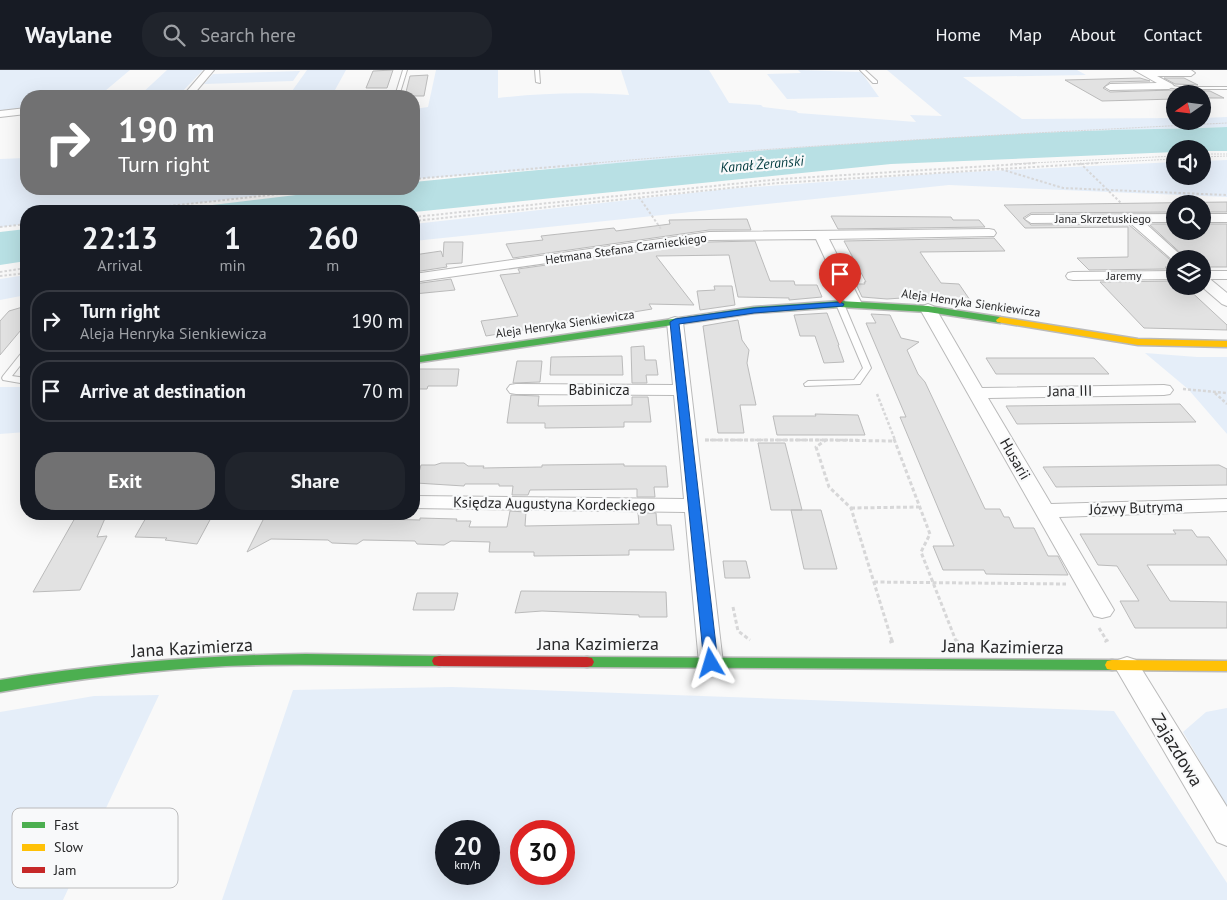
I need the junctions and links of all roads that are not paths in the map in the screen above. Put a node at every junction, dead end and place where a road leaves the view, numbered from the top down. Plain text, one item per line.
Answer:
1 (210, 70) edge
2 (405, 70) edge
3 (537, 70) edge
4 (862, 70) edge
5 (1142, 72) edge
6 (1191, 73) dead end
7 (538, 82) dead end
8 (875, 82) dead end
9 (1167, 85) edge
10 (1166, 86) edge
11 (1110, 87) dead end
12 (1211, 88) edge
13 (1227, 88) edge
14 (193, 90) edge
15 (399, 90) edge
16 (20, 112) edge
17 (0, 114) edge
18 (1166, 218) edge
19 (1211, 218) edge
20 (1227, 218) edge
21 (1031, 219) dead end
22 (1133, 219) junction
23 (989, 233) dead end
24 (821, 235) junction
25 (1168, 250) edge
26 (1166, 275) edge
27 (1211, 275) edge
28 (1227, 275) edge
29 (1073, 276) dead end
30 (420, 277) edge
31 (1211, 288) edge
32 (1227, 301) edge
33 (847, 304) junction
34 (928, 309) junction
35 (675, 322) junction
36 (1227, 344) edge
37 (420, 359) edge
38 (20, 360) edge
39 (3, 378) edge
40 (20, 380) edge
41 (808, 384) dead end
42 (516, 389) dead end
43 (682, 390) junction
44 (1164, 390) road end
45 (976, 393) junction
46 (420, 502) edge
47 (1227, 505) edge
48 (694, 506) junction
49 (1045, 511) junction
50 (1102, 610) dead end
51 (711, 663) junction
52 (1227, 666) edge
53 (1127, 667) junction
54 (0, 686) edge
55 (1227, 833) edge

1 - 14 street
2 - 15 lane
3 - 7 lane
4 - 8 lane
5 - 6 street
5 - 9 street
10 - 11 street
12 - 13 lane
16 - 17 street
18 - 22 street, Jana Skrzetuskiego
19 - 20 street
21 - 22 street, Jana Skrzetuskiego
22 - 25 street
23 - 24 street, Hetmana Stefana Czarnieckiego
24 - 30 street, Hetmana Stefana Czarnieckiego
24 - 33 street
26 - 29 street, Jaremy
27 - 28 street
31 - 32 street
33 - 34 street, Aleja Henryka Sienkiewicza
33 - 35 street, Aleja Henryka Sienkiewicza
33 - 41 lane
34 - 36 street, Aleja Henryka Sienkiewicza
34 - 45 street, Husarii
35 - 37 street, Aleja Henryka Sienkiewicza
35 - 43 street
38 - 39 lane
39 - 40 lane
42 - 43 street, Babinicza
43 - 48 street
44 - 45 street, Jana III
45 - 49 street, Husarii
46 - 48 street, Księdza Augustyna Kordeckiego
47 - 49 street, Józwy Butryma
48 - 51 street
49 - 50 street, Husarii
51 - 53 street, Jana Kazimierza
51 - 54 street, Jana Kazimierza
52 - 53 street, Jana Kazimierza
53 - 55 street, Zajazdowa

